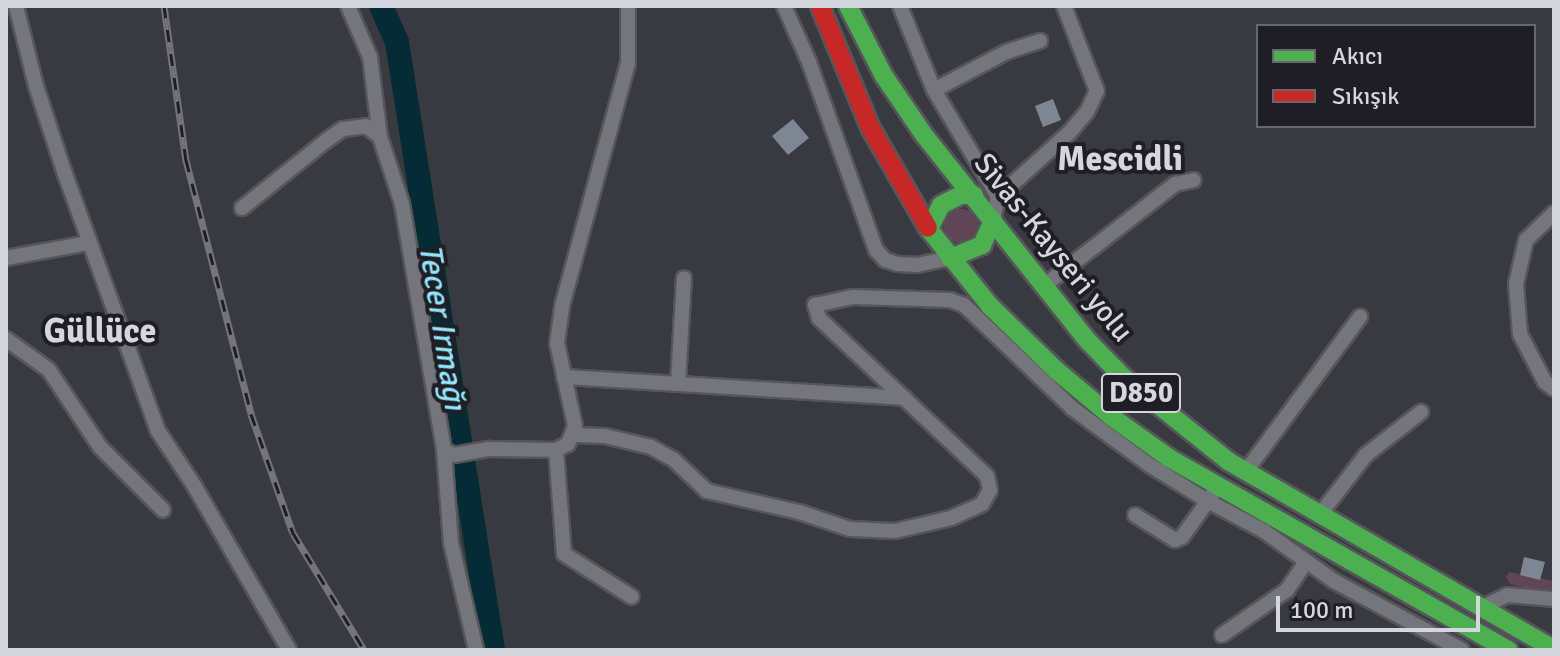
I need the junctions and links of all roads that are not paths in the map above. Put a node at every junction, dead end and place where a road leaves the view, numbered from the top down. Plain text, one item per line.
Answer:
1 (16, 6) edge
2 (348, 6) edge
3 (628, 6) edge
4 (784, 6) edge
5 (820, 6) edge
6 (848, 6) edge
7 (900, 6) edge
8 (1064, 6) edge
9 (1040, 41) dead end
10 (934, 90) junction
11 (380, 137) junction
12 (1194, 180) dead end
13 (974, 195) junction
14 (998, 197) junction
15 (242, 208) dead end
16 (1554, 213) edge
17 (993, 220) junction
18 (929, 229) junction
19 (88, 243) junction
20 (6, 258) edge
21 (950, 258) junction
22 (907, 265) junction
23 (684, 278) dead end
24 (1045, 285) junction
25 (1360, 317) dead end
26 (6, 339) edge
27 (564, 377) junction
28 (678, 384) junction
29 (1554, 389) edge
30 (904, 398) junction
31 (1421, 412) dead end
32 (575, 435) junction
33 (556, 450) junction
34 (449, 453) junction
35 (1246, 471) junction
36 (1213, 493) junction
37 (163, 510) dead end
38 (1321, 513) junction
39 (1135, 515) dead end
40 (1305, 563) junction
41 (632, 597) dead end
42 (1554, 599) edge
43 (1485, 606) junction
44 (1222, 635) dead end
45 (1554, 649) edge
46 (289, 650) edge
47 (476, 650) edge
48 (1462, 650) edge
49 (1509, 650) edge

1 - 19 street
2 - 11 street
3 - 27 street
4 - 22 street
5 - 18 highway, D850
6 - 13 highway, Sivas-Kayseri yolu / D850
7 - 10 street
8 - 14 street
9 - 10 street
10 - 14 street
11 - 15 street
11 - 34 street
12 - 24 street
13 - 14 street
13 - 17 highway, Sivas-Kayseri yolu / D850
13 - 18 highway
14 - 17 street
16 - 29 street
17 - 21 highway
17 - 24 highway, Sivas-Kayseri yolu / D850
18 - 21 highway, D850
18 - 22 street
19 - 20 street
19 - 46 street
21 - 22 street
21 - 36 highway, D850
23 - 28 street
24 - 35 highway, Sivas-Kayseri yolu / D850
25 - 35 street
26 - 37 street
27 - 28 street
27 - 32 street
28 - 30 street
30 - 32 street
30 - 36 street
31 - 38 street
32 - 33 street
33 - 34 street
33 - 41 street
34 - 47 street
35 - 38 highway, Sivas-Kayseri yolu / D850
36 - 39 street
36 - 40 street
36 - 49 highway, D850
38 - 43 highway, Sivas-Kayseri yolu / D850
40 - 44 street
40 - 48 street
42 - 43 street
43 - 45 highway, Sivas-Kayseri yolu / D850

